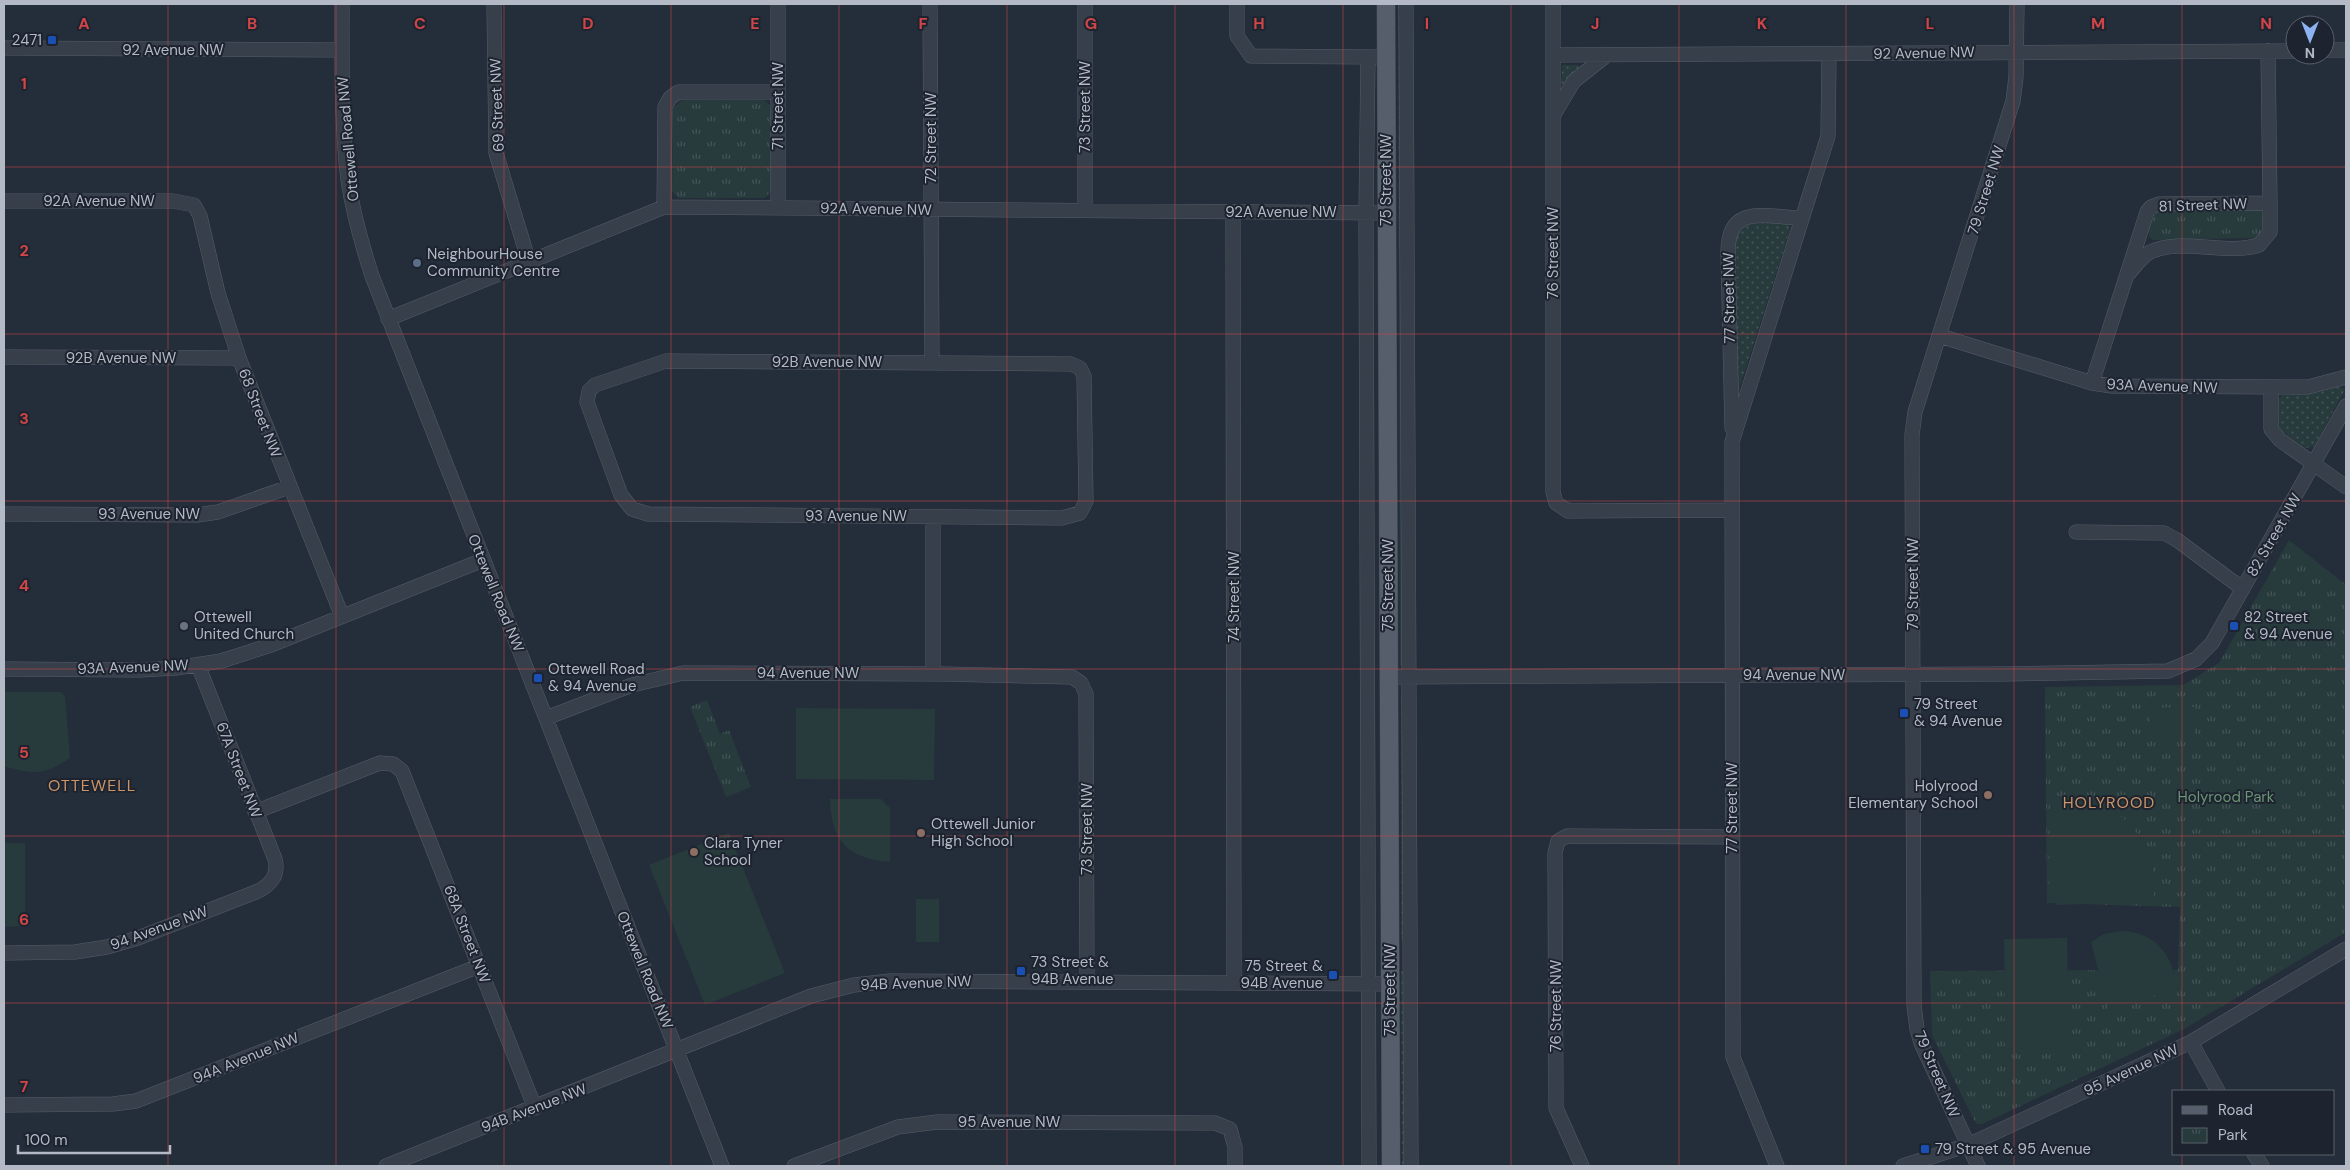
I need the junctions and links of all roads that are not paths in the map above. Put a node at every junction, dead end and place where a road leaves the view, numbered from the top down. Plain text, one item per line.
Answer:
1 (342, 4) edge
2 (494, 4) edge
3 (778, 4) edge
4 (930, 4) edge
5 (1084, 4) edge
6 (1237, 4) edge
7 (1386, 4) edge
8 (1406, 4) edge
9 (1553, 4) edge
10 (2017, 4) edge
11 (4, 48) edge
12 (342, 50) junction
13 (2268, 51) junction
14 (2285, 51) edge
15 (2017, 52) junction
16 (1829, 54) junction
17 (1553, 55) junction
18 (1607, 55) junction
19 (1368, 57) junction
20 (1386, 57) junction
21 (778, 92) junction
22 (1553, 117) junction
23 (4, 201) edge
24 (2270, 203) junction
25 (194, 205) joint
26 (664, 207) junction
27 (778, 208) junction
28 (932, 210) junction
29 (1085, 211) junction
30 (1232, 212) junction
31 (1366, 213) junction
32 (1386, 213) junction
33 (1801, 218) junction
34 (529, 262) junction
35 (2126, 276) junction
36 (388, 319) junction
37 (1940, 336) junction
38 (4, 357) edge
39 (239, 358) junction
40 (932, 363) junction
41 (2346, 378) edge
42 (2092, 382) junction
43 (2271, 388) junction
44 (2346, 406) edge
45 (1732, 442) junction
46 (2315, 463) junction
47 (2346, 487) edge
48 (290, 488) junction
49 (632, 509) joint
50 (1732, 510) junction
51 (1080, 513) joint
52 (4, 514) edge
53 (933, 517) junction
54 (2076, 532) dead end
55 (483, 560) junction
56 (2243, 589) junction
57 (342, 616) junction
58 (2196, 659) joint
59 (198, 665) junction
60 (4, 669) edge
61 (933, 674) junction
62 (1913, 675) junction
63 (1732, 676) junction
64 (1389, 677) junction
65 (1408, 677) junction
66 (1077, 680) joint
67 (546, 718) junction
68 (255, 812) junction
69 (1732, 837) junction
70 (275, 876) joint
71 (2346, 949) edge
72 (4, 953) edge
73 (479, 966) junction
74 (1088, 981) junction
75 (1234, 983) junction
76 (1368, 984) junction
77 (1390, 984) junction
78 (2191, 1042) junction
79 (678, 1052) junction
80 (2217, 1090) edge
81 (4, 1105) edge
82 (535, 1108) junction
83 (1968, 1145) junction
84 (2255, 1155) edge
85 (392, 1165) edge
86 (722, 1166) edge
87 (794, 1166) edge
88 (1235, 1166) edge
89 (1369, 1166) edge
90 (1391, 1166) edge
91 (1411, 1166) edge
92 (1582, 1166) edge
93 (1777, 1166) edge
94 (1903, 1166) edge
95 (1978, 1166) edge
96 (2262, 1166) edge

1 - 12 street, Ottewell Road NW
2 - 34 street, 69 Street NW
3 - 21 street, 71 Street NW
4 - 28 street, 72 Street NW
5 - 29 street, 73 Street NW
6 - 19 street
7 - 20 main road, 75 Street NW
8 - 65 street, 75 Street NW
9 - 17 street, 76 Street NW
10 - 15 street, 79 Street NW
11 - 12 street, 92 Avenue NW
12 - 36 street, Ottewell Road NW
13 - 14 street, 92 Avenue NW
13 - 15 street, 92 Avenue NW
13 - 24 street, 81 Street NW
15 - 16 street, 92 Avenue NW
15 - 37 street, 79 Street NW
16 - 18 street, 92 Avenue NW
16 - 33 street, 77 Street NW
17 - 18 street, 92 Avenue NW
17 - 22 street, 76 Street NW
18 - 22 street
19 - 20 street
19 - 31 street, 75 Street NW
20 - 32 main road, 75 Street NW
21 - 26 street
21 - 27 street, 71 Street NW
22 - 50 street, 76 Street NW
23 - 25 street, 92A Avenue NW
24 - 35 street, 81 Street NW
24 - 35 street, 81 Street NW
25 - 39 street, 68 Street NW
26 - 27 street, 92A Avenue NW
26 - 34 street, 92A Avenue NW
27 - 28 street, 92A Avenue NW
28 - 29 street, 92A Avenue NW
28 - 40 street, 72 Street NW
29 - 30 street, 92A Avenue NW
30 - 31 street, 92A Avenue NW
30 - 75 street, 74 Street NW
31 - 32 street, 92A Avenue NW
31 - 76 street, 75 Street NW
32 - 64 main road, 75 Street NW
33 - 45 street, 77 Street NW
33 - 45 street, 77 Street NW
34 - 36 street, 92A Avenue NW
35 - 42 street, 81 Street NW
36 - 55 street, Ottewell Road NW
37 - 42 street, 93A Avenue NW
37 - 62 street, 79 Street NW
38 - 39 street, 92B Avenue NW
39 - 48 street, 68 Street NW
40 - 49 street, 92B Avenue NW
40 - 51 street, 92B Avenue NW
41 - 43 street, 93A Avenue NW
42 - 43 street, 93A Avenue NW
43 - 46 street
44 - 46 street, 82 Street NW
45 - 50 street, 77 Street NW
46 - 47 street
46 - 56 street, 82 Street NW
48 - 52 street, 93 Avenue NW
48 - 57 street, 68 Street NW
49 - 53 street, 93 Avenue NW
50 - 63 street, 77 Street NW
51 - 53 street, 93 Avenue NW
53 - 61 street
54 - 56 street
55 - 57 street, 93A Avenue NW
55 - 67 street, Ottewell Road NW
56 - 58 street, 82 Street NW
57 - 59 street, 93A Avenue NW
58 - 62 street, 94 Avenue NW
59 - 60 street, 93A Avenue NW
59 - 68 street, 67A Street NW
61 - 66 street, 94 Avenue NW
61 - 67 street, 94 Avenue NW
62 - 63 street, 94 Avenue NW
62 - 83 street, 79 Street NW
63 - 65 street, 94 Avenue NW
63 - 69 street, 77 Street NW
64 - 65 street, 94 Avenue NW
64 - 77 main road, 75 Street NW
65 - 91 street, 75 Street NW
66 - 74 street, 73 Street NW
67 - 79 street, Ottewell Road NW
68 - 70 street, 67A Street NW
68 - 73 street, 68A Street NW
69 - 92 street, 76 Street NW
69 - 93 street, 77 Street NW
70 - 72 street, 94 Avenue NW
71 - 78 street, 95 Avenue NW
73 - 81 street, 94A Avenue NW
73 - 82 street, 68A Street NW
74 - 75 street, 94B Avenue NW
74 - 79 street, 94B Avenue NW
75 - 76 street, 94B Avenue NW
76 - 77 street, 94B Avenue NW
76 - 89 street, 75 Street NW
77 - 90 main road, 75 Street NW
78 - 80 street
78 - 83 street, 95 Avenue NW
79 - 82 street, 94B Avenue NW
79 - 86 street, Ottewell Road NW
82 - 85 street, 94B Avenue NW
83 - 94 street, 95 Avenue NW
83 - 95 street, 79 Street NW
84 - 96 street
87 - 88 street, 95 Avenue NW

